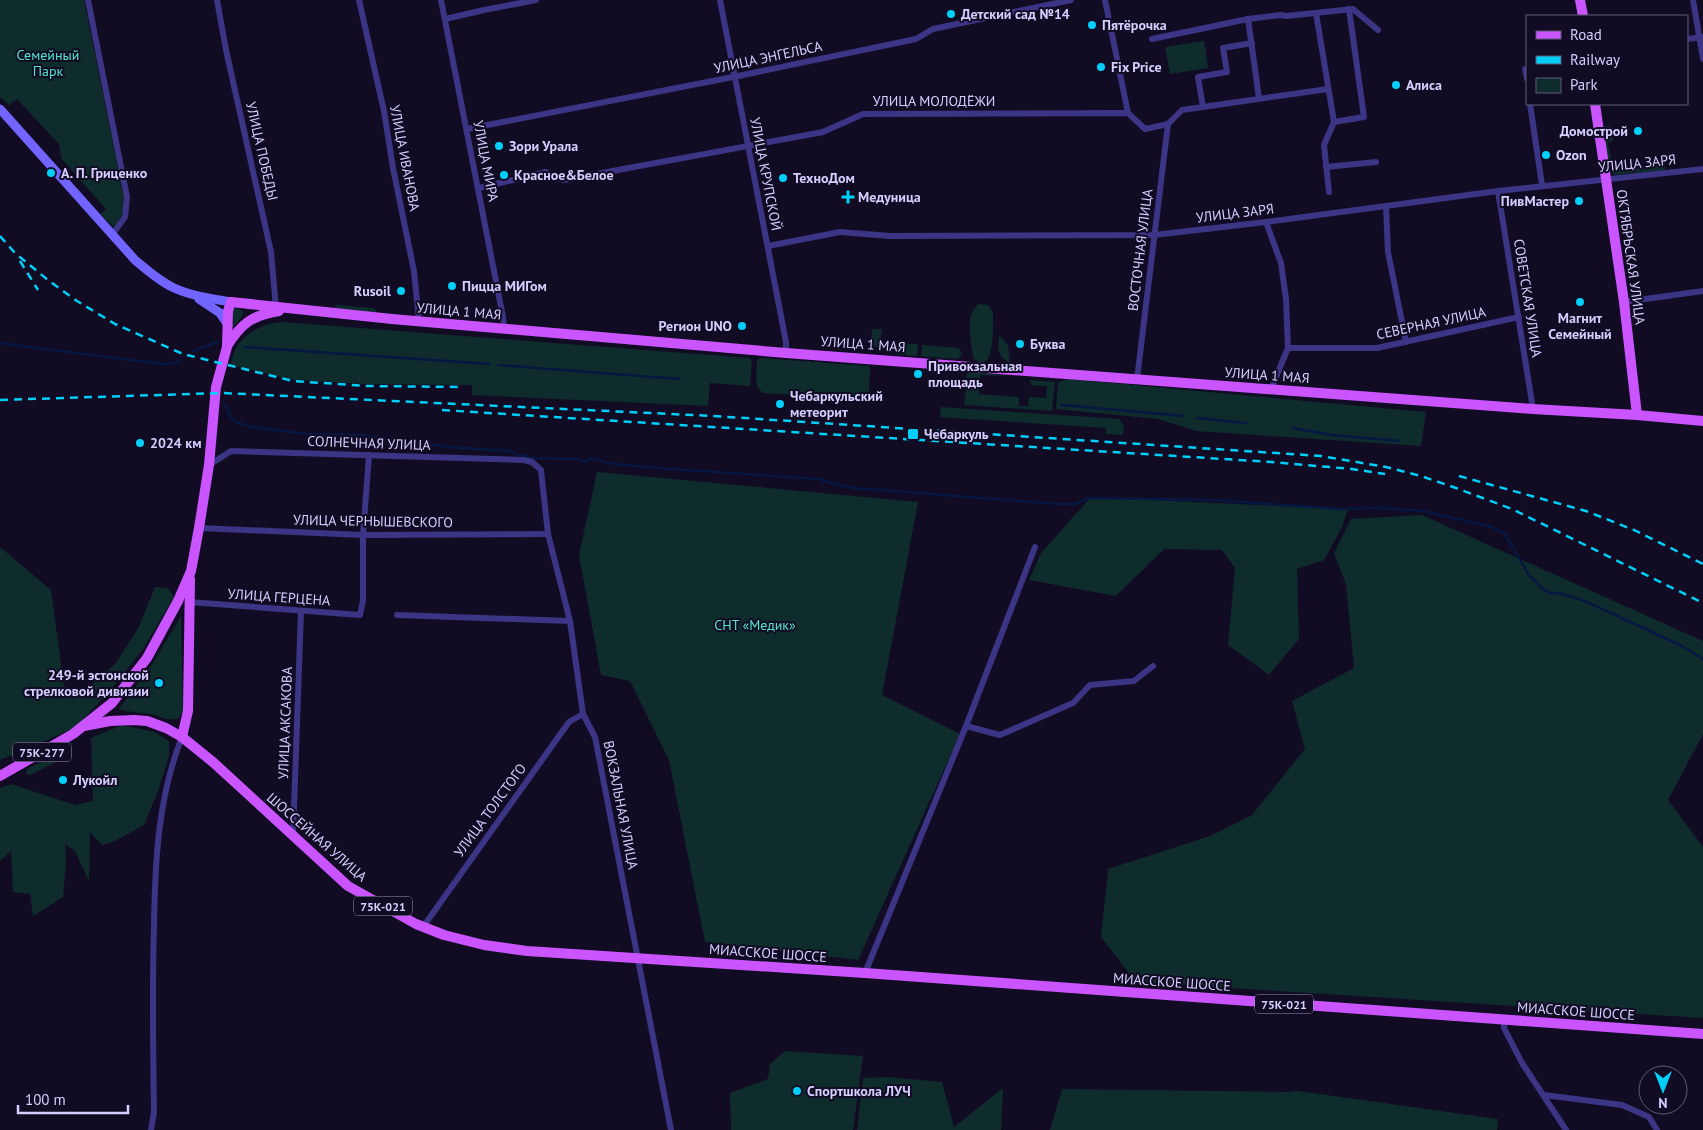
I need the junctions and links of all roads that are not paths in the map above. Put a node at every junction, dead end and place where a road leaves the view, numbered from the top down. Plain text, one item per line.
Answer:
1 (88, 0) edge
2 (217, 0) edge
3 (359, 0) edge
4 (441, 0) edge
5 (536, 0) edge
6 (720, 0) edge
7 (1072, 0) edge
8 (1105, 0) edge
9 (1580, 0) edge
10 (1694, 0) edge
11 (1349, 9) junction
12 (1316, 13) junction
13 (1583, 15) edge
14 (445, 19) junction
15 (1248, 19) junction
16 (1378, 30) dead end
17 (1701, 37) edge
18 (1152, 39) dead end
19 (1688, 39) edge
20 (1252, 43) junction
21 (1703, 58) edge
22 (1525, 69) dead end
23 (1526, 74) edge
24 (735, 77) junction
25 (1328, 89) junction
26 (1258, 98) junction
27 (1530, 105) edge
28 (1595, 105) edge
29 (1203, 107) junction
30 (0, 108) edge
31 (1128, 113) junction
32 (1334, 122) junction
33 (1168, 124) junction
34 (467, 129) junction
35 (748, 146) junction
36 (1376, 162) dead end
37 (1326, 167) junction
38 (1703, 169) edge
39 (1606, 178) junction
40 (1542, 186) junction
41 (478, 188) junction
42 (1498, 190) junction
43 (1329, 192) dead end
44 (1386, 207) junction
45 (1266, 222) junction
46 (112, 235) junction
47 (1154, 235) junction
48 (768, 246) junction
49 (1703, 291) edge
50 (190, 294) junction
51 (231, 302) junction
52 (1624, 302) junction
53 (245, 304) junction
54 (281, 308) junction
55 (1520, 317) junction
56 (419, 321) junction
57 (228, 325) junction
58 (242, 326) junction
59 (504, 328) junction
60 (1406, 342) junction
61 (226, 347) junction
62 (1288, 348) junction
63 (786, 353) junction
64 (1136, 379) junction
65 (1271, 390) junction
66 (1533, 409) junction
67 (1637, 415) junction
68 (1703, 421) edge
69 (369, 455) junction
70 (532, 462) joint
71 (209, 464) junction
72 (199, 528) junction
73 (548, 534) junction
74 (364, 535) junction
75 (1035, 547) dead end
76 (191, 571) junction
77 (189, 602) junction
78 (301, 611) junction
79 (397, 615) dead end
80 (570, 621) junction
81 (1154, 666) dead end
82 (584, 714) junction
83 (82, 726) junction
84 (966, 726) junction
85 (182, 736) junction
86 (0, 776) edge
87 (294, 837) junction
88 (423, 927) junction
89 (639, 958) junction
90 (865, 973) junction
91 (1504, 1019) junction
92 (1703, 1034) edge
93 (1544, 1095) junction
94 (151, 1130) edge
95 (671, 1130) edge
96 (1566, 1130) edge
97 (1657, 1130) edge

1 - 46 street
2 - 54 street, УЛИЦА ПОБЕДЫ
3 - 56 street, УЛИЦА ИВАНОВА
4 - 14 street, УЛИЦА МИРА
5 - 14 street
6 - 24 street, УЛИЦА КРУПСКОЙ
7 - 24 street, УЛИЦА ЭНГЕЛЬСА
8 - 31 street
9 - 13 main road
10 - 17 street
11 - 12 street
11 - 16 street
11 - 32 street
12 - 15 street
12 - 25 street
14 - 34 street, УЛИЦА МИРА
15 - 18 street
15 - 20 street
17 - 19 street
17 - 21 street
20 - 26 street
20 - 29 street
22 - 23 street
24 - 34 street, УЛИЦА ЭНГЕЛЬСА
24 - 35 street, УЛИЦА КРУПСКОЙ
25 - 26 street
25 - 32 street
26 - 29 street
27 - 40 street
28 - 39 main road, ОКТЯБРЬСКАЯ УЛИЦА
29 - 33 street
30 - 46 main road
31 - 33 street
31 - 35 street, УЛИЦА МОЛОДЁЖИ
32 - 37 street
33 - 47 street, ВОСТОЧНАЯ УЛИЦА
34 - 41 street, УЛИЦА МИРА
35 - 41 street, УЛИЦА МОЛОДЁЖИ
35 - 48 street, УЛИЦА КРУПСКОЙ
36 - 37 street
37 - 43 street
38 - 39 street, УЛИЦА ЗАРЯ
39 - 40 street, УЛИЦА ЗАРЯ
39 - 52 main road, ОКТЯБРЬСКАЯ УЛИЦА
40 - 42 street, УЛИЦА ЗАРЯ
41 - 59 street, УЛИЦА МИРА
42 - 44 street, УЛИЦА ЗАРЯ
42 - 55 street, СОВЕТСКАЯ УЛИЦА
44 - 45 street, УЛИЦА ЗАРЯ
44 - 60 street
45 - 47 street, УЛИЦА ЗАРЯ
45 - 62 street
46 - 50 main road
47 - 48 street, УЛИЦА ЗАРЯ
47 - 64 street, ВОСТОЧНАЯ УЛИЦА
48 - 63 street, УЛИЦА КРУПСКОЙ
49 - 52 street
50 - 51 main road
50 - 57 main road
51 - 53 main road, УЛИЦА 1 МАЯ
51 - 57 main road
52 - 67 main road, ОКТЯБРЬСКАЯ УЛИЦА
53 - 54 main road, УЛИЦА 1 МАЯ
53 - 58 main road
54 - 56 main road, УЛИЦА 1 МАЯ
54 - 58 main road
55 - 60 street, СЕВЕРНАЯ УЛИЦА
55 - 66 street, СОВЕТСКАЯ УЛИЦА
56 - 59 main road, УЛИЦА 1 МАЯ
57 - 61 main road
58 - 61 main road
59 - 63 main road, УЛИЦА 1 МАЯ
60 - 62 street, СЕВЕРНАЯ УЛИЦА
61 - 71 main road
62 - 65 street
63 - 64 main road, УЛИЦА 1 МАЯ
64 - 65 main road, УЛИЦА 1 МАЯ
65 - 66 main road, УЛИЦА 1 МАЯ
66 - 67 main road, УЛИЦА 1 МАЯ
67 - 68 main road, УЛИЦА 1 МАЯ
69 - 70 street, СОЛНЕЧНАЯ УЛИЦА
69 - 71 street, СОЛНЕЧНАЯ УЛИЦА
69 - 74 street
70 - 73 street, ВОКЗАЛЬНАЯ УЛИЦА
71 - 72 main road
72 - 74 street, УЛИЦА ЧЕРНЫШЕВСКОГО
72 - 76 main road
73 - 74 street, УЛИЦА ЧЕРНЫШЕВСКОГО
73 - 80 street, ВОКЗАЛЬНАЯ УЛИЦА
74 - 78 street, УЛИЦА ГЕРЦЕНА
75 - 84 street
76 - 77 main road
76 - 83 main road
77 - 78 street, УЛИЦА ГЕРЦЕНА
77 - 85 main road
78 - 87 street, УЛИЦА АКСАКОВА
79 - 80 street
80 - 82 street, ВОКЗАЛЬНАЯ УЛИЦА
81 - 84 street
82 - 88 street, УЛИЦА ТОЛСТОГО
82 - 89 street, ВОКЗАЛЬНАЯ УЛИЦА
83 - 85 main road, ШОССЕЙНАЯ УЛИЦА / 75К-021
83 - 86 main road, 75К-277
84 - 90 street
85 - 87 main road, ШОССЕЙНАЯ УЛИЦА / 75К-021
85 - 94 street
87 - 88 main road, ШОССЕЙНАЯ УЛИЦА / 75К-021
88 - 89 main road, ШОССЕЙНАЯ УЛИЦА / 75К-021
89 - 90 main road, МИАССКОЕ ШОССЕ / 75К-021
89 - 95 street, ВОКЗАЛЬНАЯ УЛИЦА
90 - 91 main road, МИАССКОЕ ШОССЕ / 75К-021
91 - 92 main road, МИАССКОЕ ШОССЕ / 75К-021
91 - 93 street
93 - 96 street
93 - 97 street

